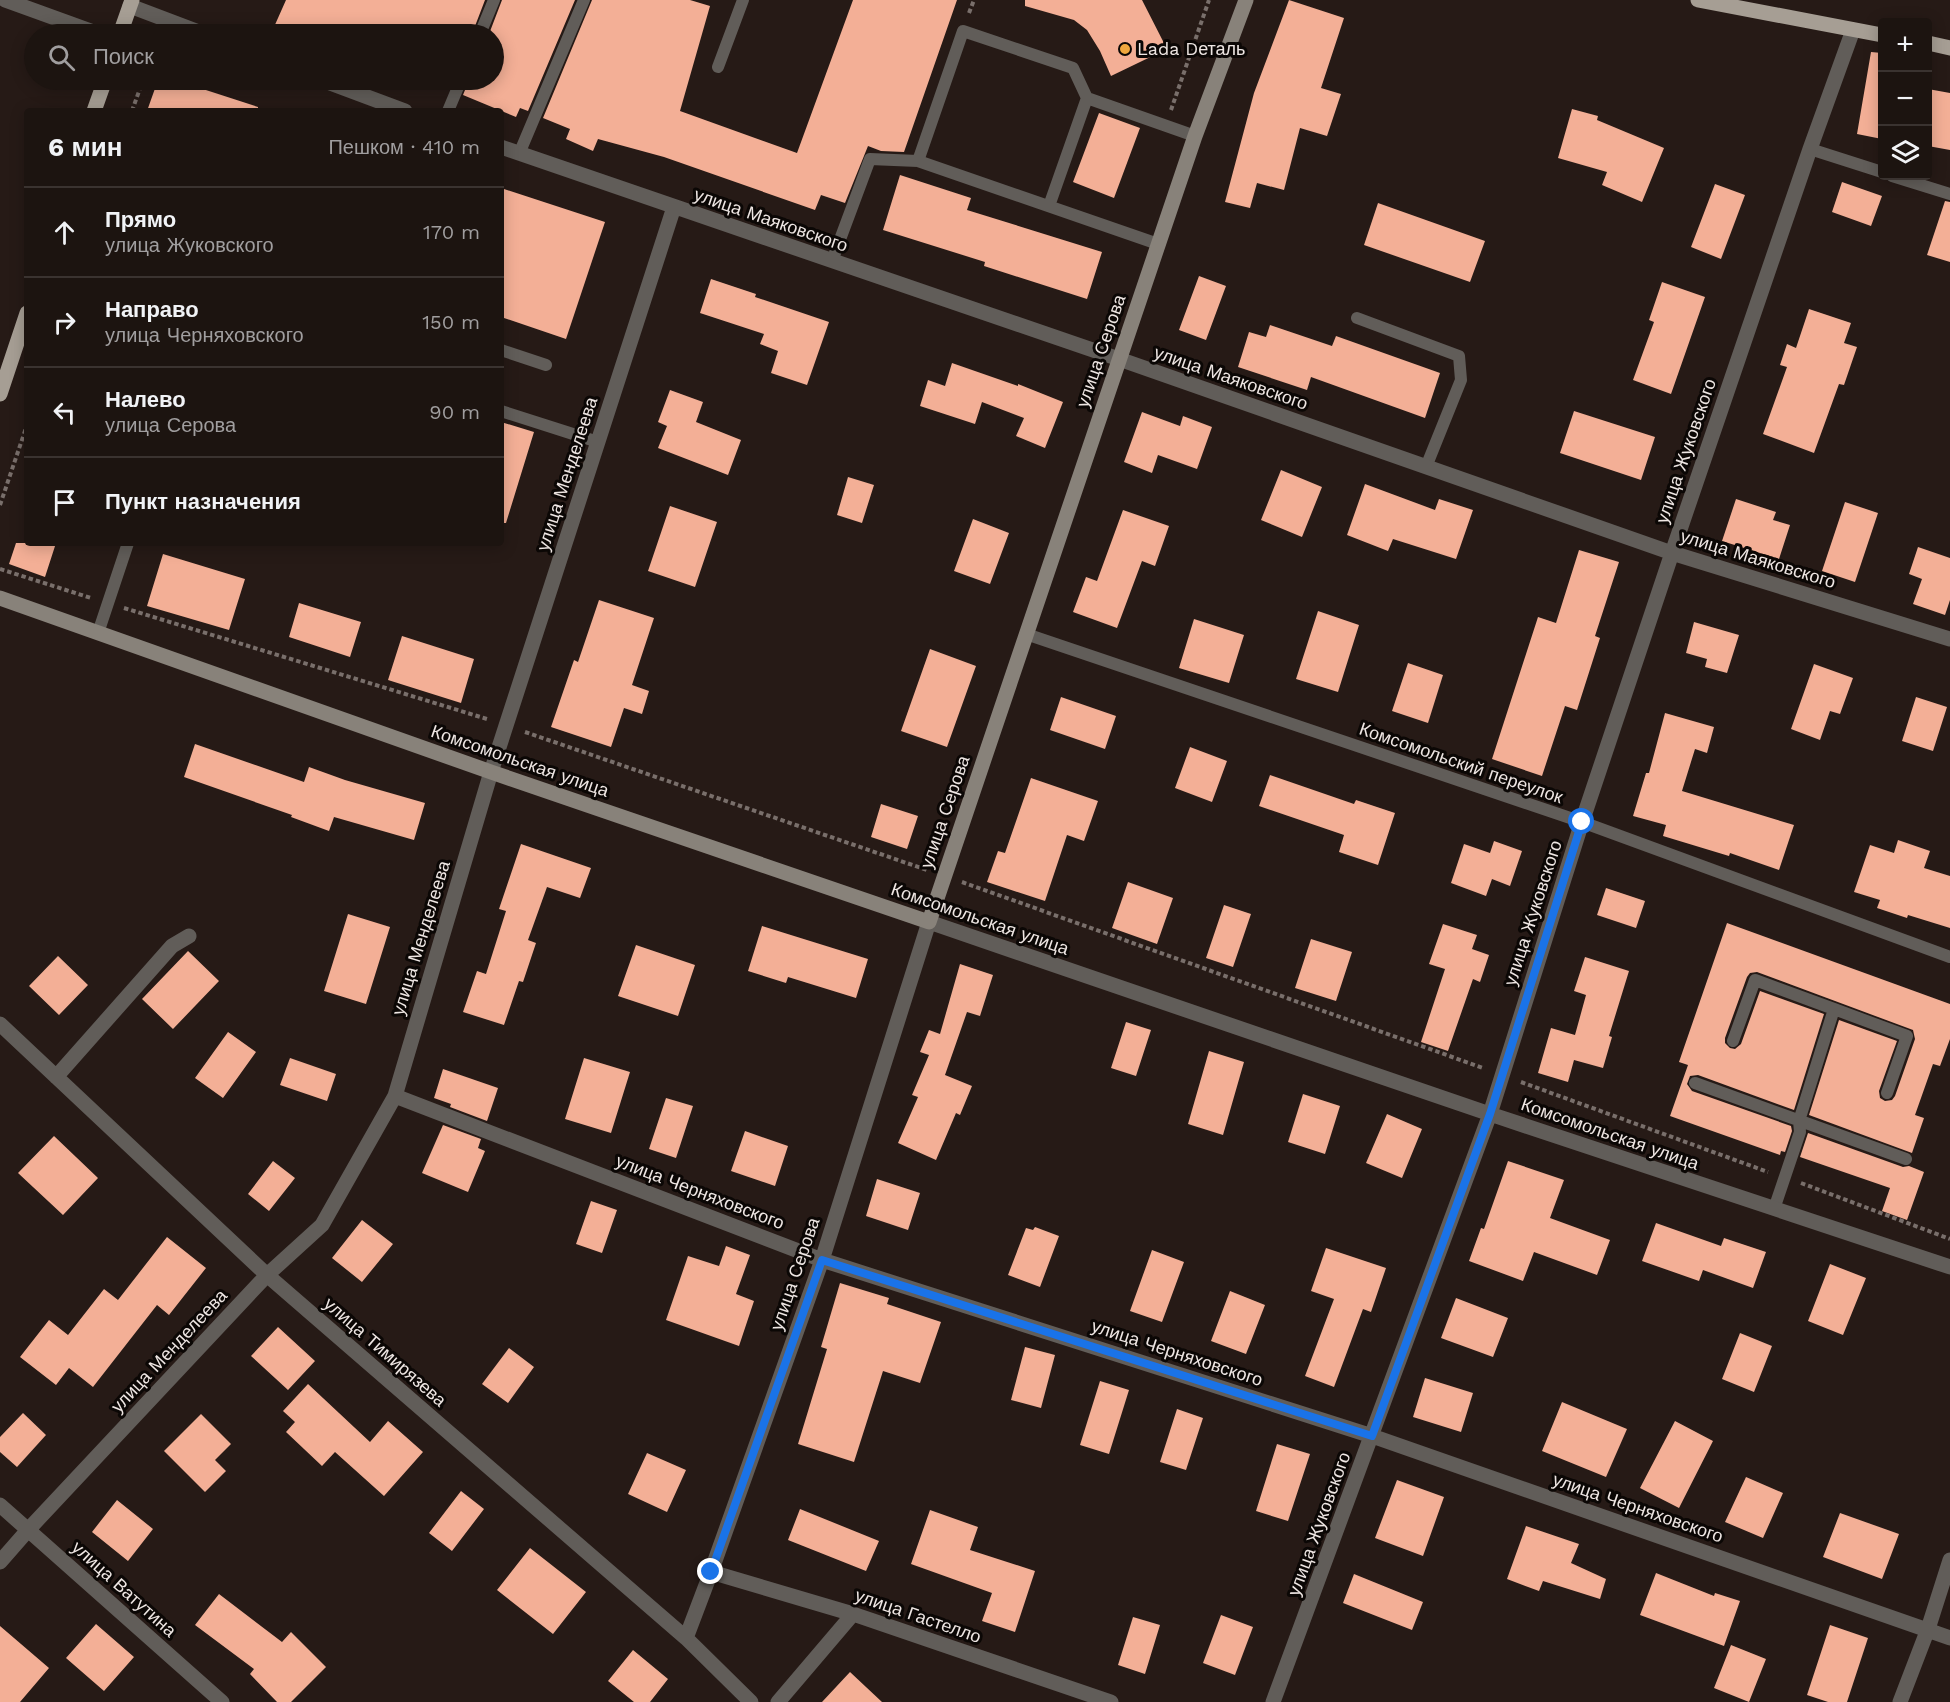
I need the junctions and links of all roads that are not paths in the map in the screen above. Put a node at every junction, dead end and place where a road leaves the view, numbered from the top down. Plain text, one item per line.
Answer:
1 (5, 0) edge
2 (494, 0) edge
3 (584, 0) edge
4 (743, 0) edge
5 (1246, 0) edge
6 (1698, 0) edge
7 (131, 3) edge
8 (71, 24) edge
9 (124, 24) edge
10 (180, 24) edge
11 (484, 24) edge
12 (1853, 30) junction
13 (1878, 34) edge
14 (1932, 45) edge
15 (1950, 48) edge
16 (718, 67) dead end
17 (101, 90) edge
18 (349, 90) edge
19 (457, 90) edge
20 (1087, 98) junction
21 (95, 108) edge
22 (397, 108) edge
23 (449, 108) edge
24 (1195, 136) junction
25 (504, 148) edge
26 (1810, 149) junction
27 (519, 154) junction
28 (918, 161) junction
29 (1878, 171) edge
30 (1905, 180) edge
31 (1950, 194) edge
32 (1049, 206) junction
33 (674, 207) junction
34 (1158, 244) junction
35 (832, 261) junction
36 (1358, 318) dead end
37 (24, 322) edge
38 (504, 351) edge
39 (1119, 359) junction
40 (546, 365) dead end
41 (0, 394) edge
42 (504, 412) edge
43 (598, 442) junction
44 (1426, 467) junction
45 (127, 546) edge
46 (1672, 553) junction
47 (0, 598) edge
48 (98, 633) junction
49 (1026, 634) junction
50 (1950, 639) edge
51 (491, 772) junction
52 (1582, 822) junction
53 (929, 922) junction
54 (189, 936) dead end
55 (1950, 957) edge
56 (1834, 1009) junction
57 (0, 1024) edge
58 (1733, 1041) dead end
59 (56, 1077) junction
60 (1695, 1083) dead end
61 (1887, 1093) dead end
62 (395, 1096) junction
63 (1490, 1114) junction
64 (1799, 1121) junction
65 (1906, 1159) dead end
66 (1774, 1209) junction
67 (822, 1260) junction
68 (1950, 1268) edge
69 (267, 1275) junction
70 (1372, 1436) junction
71 (0, 1505) edge
72 (28, 1530) junction
73 (1950, 1560) edge
74 (0, 1562) edge
75 (711, 1572) junction
76 (853, 1614) junction
77 (1928, 1629) junction
78 (686, 1638) junction
79 (1950, 1638) edge
80 (222, 1702) edge
81 (750, 1702) edge
82 (778, 1702) edge
83 (1111, 1702) edge
84 (1273, 1702) edge
85 (1900, 1702) edge

1 - 8 street
2 - 11 lane
3 - 27 lane
4 - 16 lane
5 - 24 main road, улица Серова
6 - 12 main road
7 - 9 main road
7 - 10 street
12 - 13 main road
12 - 26 street, улица Жуковского
14 - 15 main road
17 - 21 main road
18 - 22 street
19 - 23 lane
20 - 24 lane
20 - 28 lane
20 - 32 lane
24 - 34 main road, улица Серова
25 - 27 street, улица Маяковского
26 - 29 lane
26 - 46 street, улица Жуковского
27 - 33 street, улица Маяковского
28 - 32 lane
28 - 35 lane
30 - 31 lane
32 - 34 lane
33 - 35 street, улица Маяковского
33 - 43 street, улица Менделеева
34 - 39 main road, улица Серова
35 - 39 street, улица Маяковского
36 - 44 lane
37 - 41 main road
38 - 40 lane
39 - 44 street, улица Маяковского
39 - 49 main road, улица Серова
42 - 43 lane
43 - 51 street, улица Менделеева
44 - 46 street, улица Маяковского
45 - 48 lane
46 - 50 street, улица Маяковского
46 - 52 street, улица Жуковского
47 - 48 main road, Комсомольская улица
48 - 51 main road, Комсомольская улица
49 - 52 lane, Комсомольский переулок
49 - 53 main road, улица Серова
51 - 53 main road, Комсомольская улица
51 - 62 street, улица Менделеева
52 - 55 lane, Комсомольский переулок
52 - 63 street, улица Жуковского
53 - 63 street, Комсомольская улица
53 - 67 street, улица Серова
54 - 59 street
56 - 58 lane
56 - 61 lane
56 - 64 lane
57 - 59 street, улица Тимирязева
59 - 69 street, улица Тимирязева
60 - 64 lane
62 - 67 street, улица Черняховского
62 - 69 street, улица Менделеева
63 - 66 street, Комсомольская улица
63 - 70 street, улица Жуковского
64 - 65 lane
64 - 66 lane
66 - 68 street, Комсомольская улица
67 - 70 street, улица Черняховского
67 - 75 street, улица Серова
69 - 72 street, улица Менделеева
69 - 78 street, улица Тимирязева
70 - 77 street, улица Черняховского
70 - 84 street, улица Жуковского
71 - 72 street, улица Ватутина
72 - 74 street, улица Менделеева
72 - 80 street, улица Ватутина
73 - 77 street
75 - 76 street, улица Гастелло
75 - 78 street, улица Серова
76 - 82 street
76 - 83 street, улица Гастелло
77 - 79 street, улица Черняховского
77 - 85 street
78 - 81 street, улица Тимирязева

